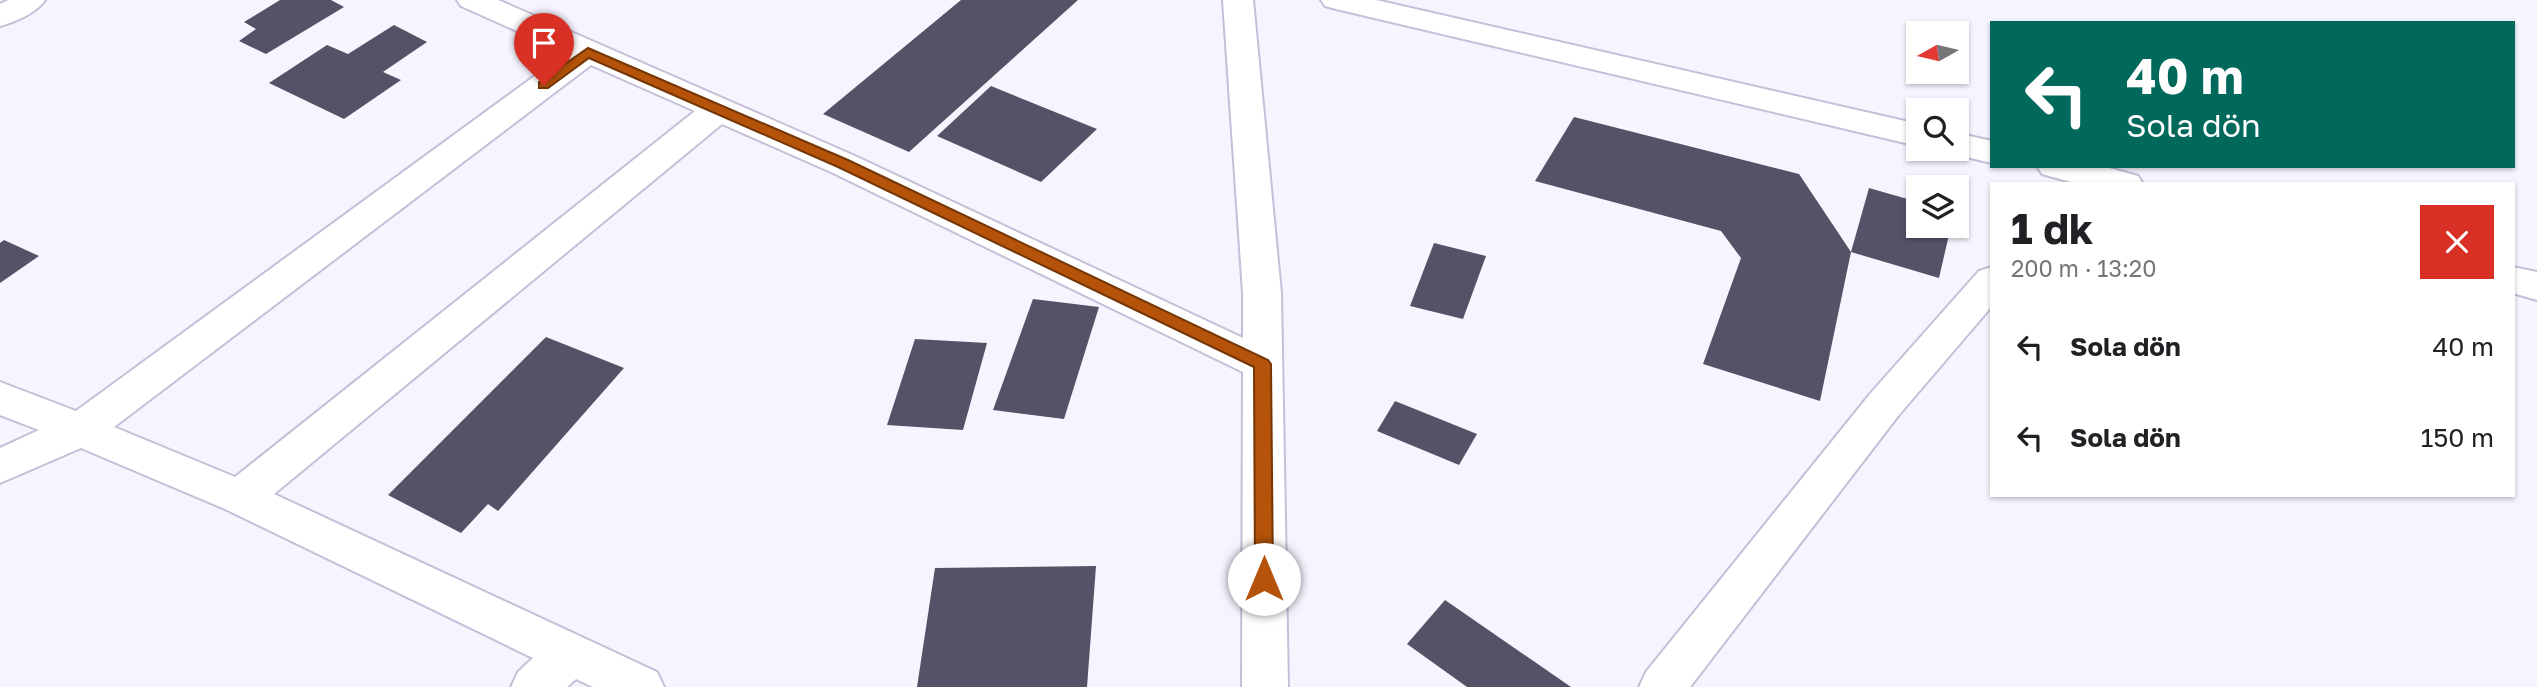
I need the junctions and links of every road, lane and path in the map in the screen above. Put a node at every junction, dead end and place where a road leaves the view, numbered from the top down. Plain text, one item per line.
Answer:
1 (30, 0) edge
2 (472, 0) edge
3 (1238, 0) edge
4 (1336, 0) edge
5 (0, 17) edge
6 (588, 52) junction
7 (718, 110) junction
8 (1906, 132) edge
9 (1969, 147) edge
10 (1990, 152) edge
11 (2070, 174) edge
12 (2115, 182) edge
13 (1990, 281) edge
14 (2515, 281) edge
15 (2537, 286) edge
16 (1262, 364) junction
17 (0, 398) edge
18 (80, 430) junction
19 (0, 466) edge
20 (240, 497) junction
21 (571, 654) junction
22 (534, 687) edge
23 (641, 687) edge
24 (1265, 687) edge
25 (1662, 687) edge

1 - 5 street
2 - 6 street
3 - 16 street
4 - 8 street
6 - 7 street
6 - 18 street
7 - 16 street
7 - 20 street
9 - 10 street
11 - 12 street
13 - 25 street
14 - 15 street
16 - 24 street
17 - 18 street
18 - 19 street
18 - 20 street
20 - 21 street
21 - 22 street
21 - 23 street

